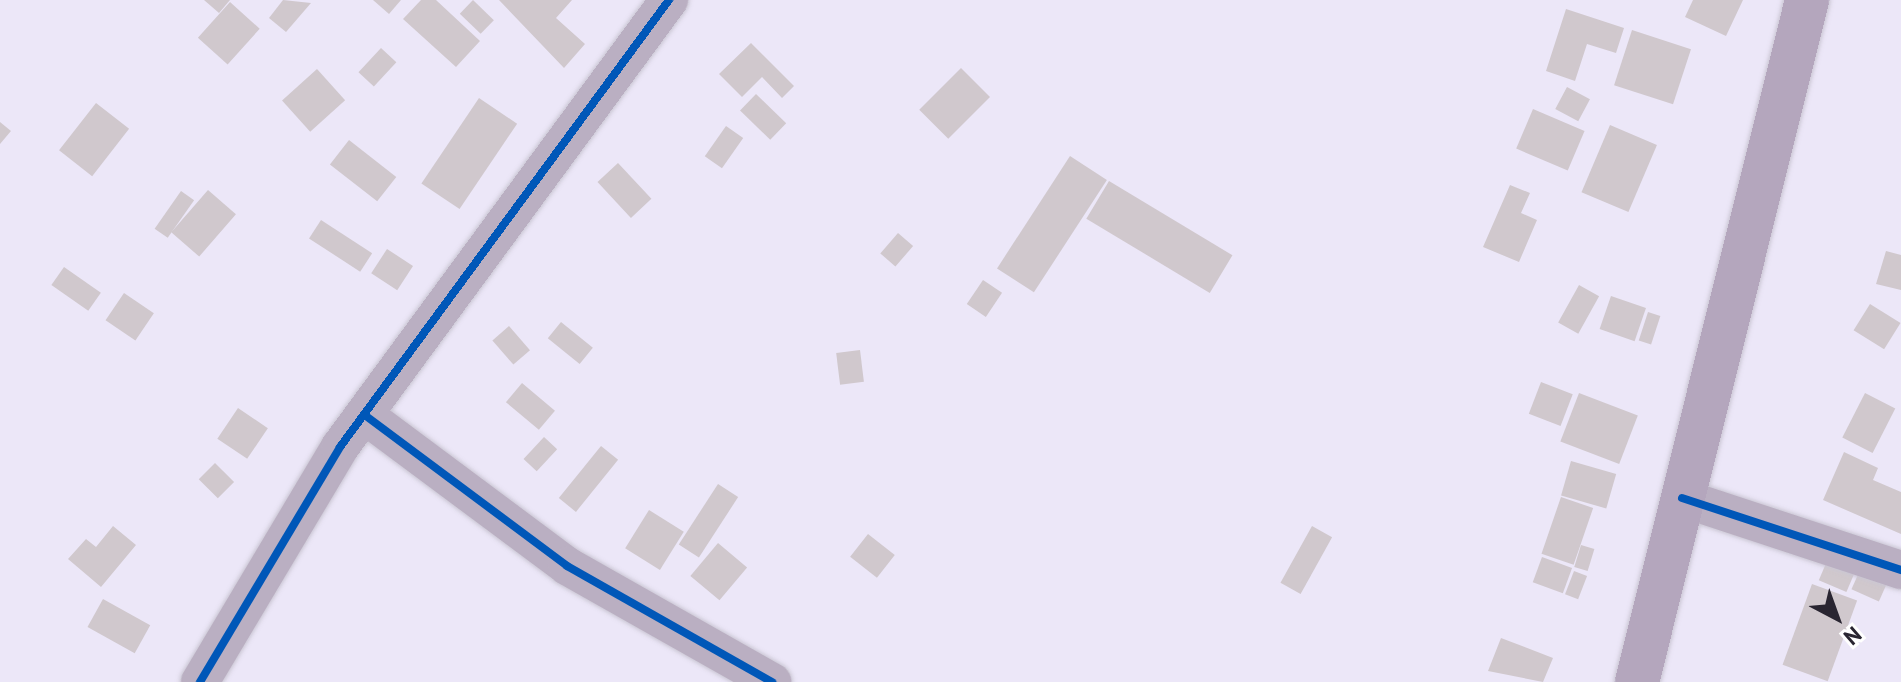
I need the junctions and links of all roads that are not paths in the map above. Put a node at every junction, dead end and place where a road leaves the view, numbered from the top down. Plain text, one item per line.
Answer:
1 (669, 0) edge
2 (1807, 0) edge
3 (366, 416) junction
4 (1682, 498) junction
5 (1901, 570) edge
6 (200, 682) edge
7 (772, 682) edge
8 (1637, 682) edge

1 - 3 street
2 - 4 main road
3 - 6 street
3 - 7 street
4 - 5 street
4 - 8 main road

